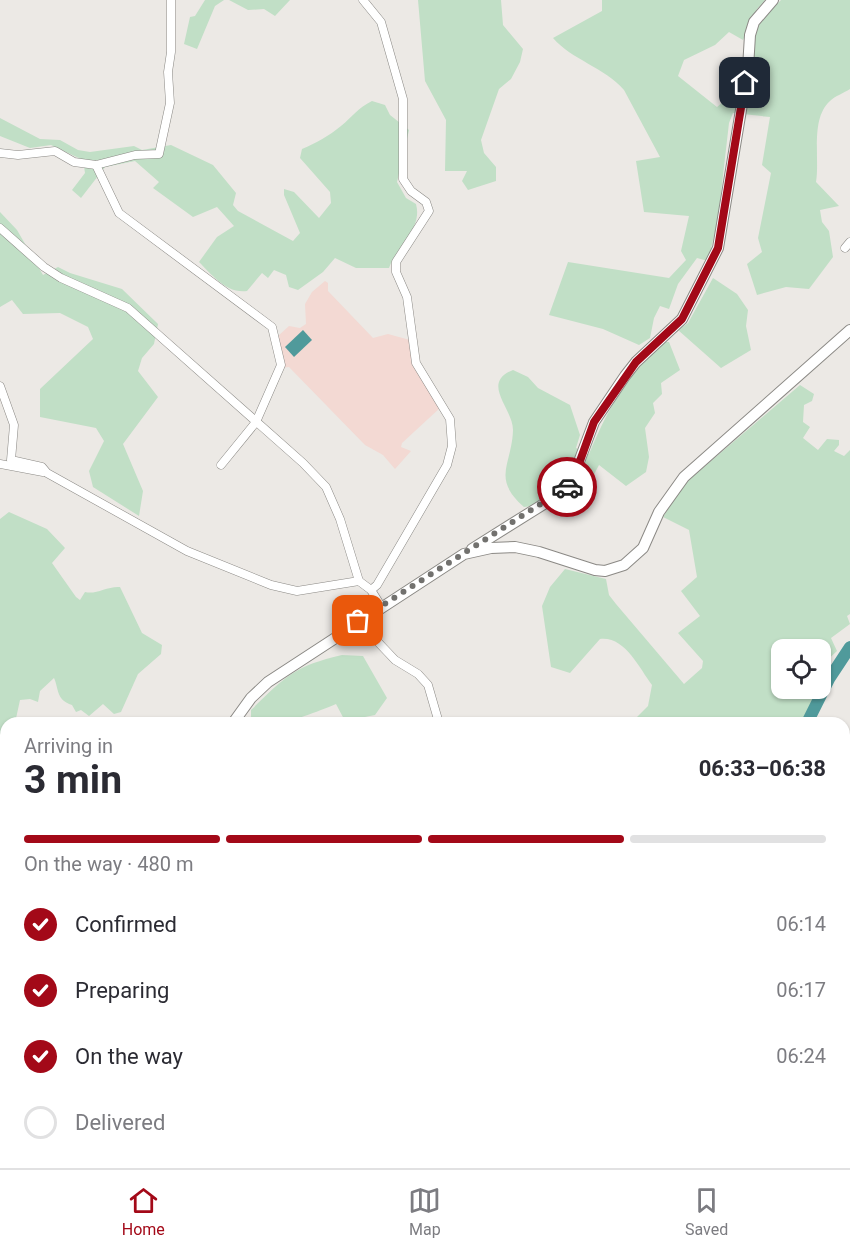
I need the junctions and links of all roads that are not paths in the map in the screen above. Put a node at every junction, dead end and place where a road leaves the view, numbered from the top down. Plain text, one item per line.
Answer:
1 (171, 0) edge
2 (363, 0) edge
3 (772, 0) edge
4 (0, 153) edge
5 (96, 165) junction
6 (0, 228) edge
7 (850, 330) edge
8 (0, 386) edge
9 (256, 422) junction
10 (0, 464) edge
11 (221, 465) dead end
12 (47, 473) junction
13 (464, 554) junction
14 (359, 581) junction
15 (371, 590) junction
16 (381, 606) junction
17 (358, 621) junction
18 (237, 717) edge
19 (437, 717) edge

1 - 5 street
2 - 15 street
3 - 13 street
4 - 5 street
5 - 9 street
6 - 9 street
7 - 13 street
8 - 12 street
9 - 11 street
9 - 14 street
10 - 12 street
12 - 14 street
13 - 16 street
14 - 15 street
15 - 16 street
16 - 17 street
17 - 18 street
17 - 19 street

